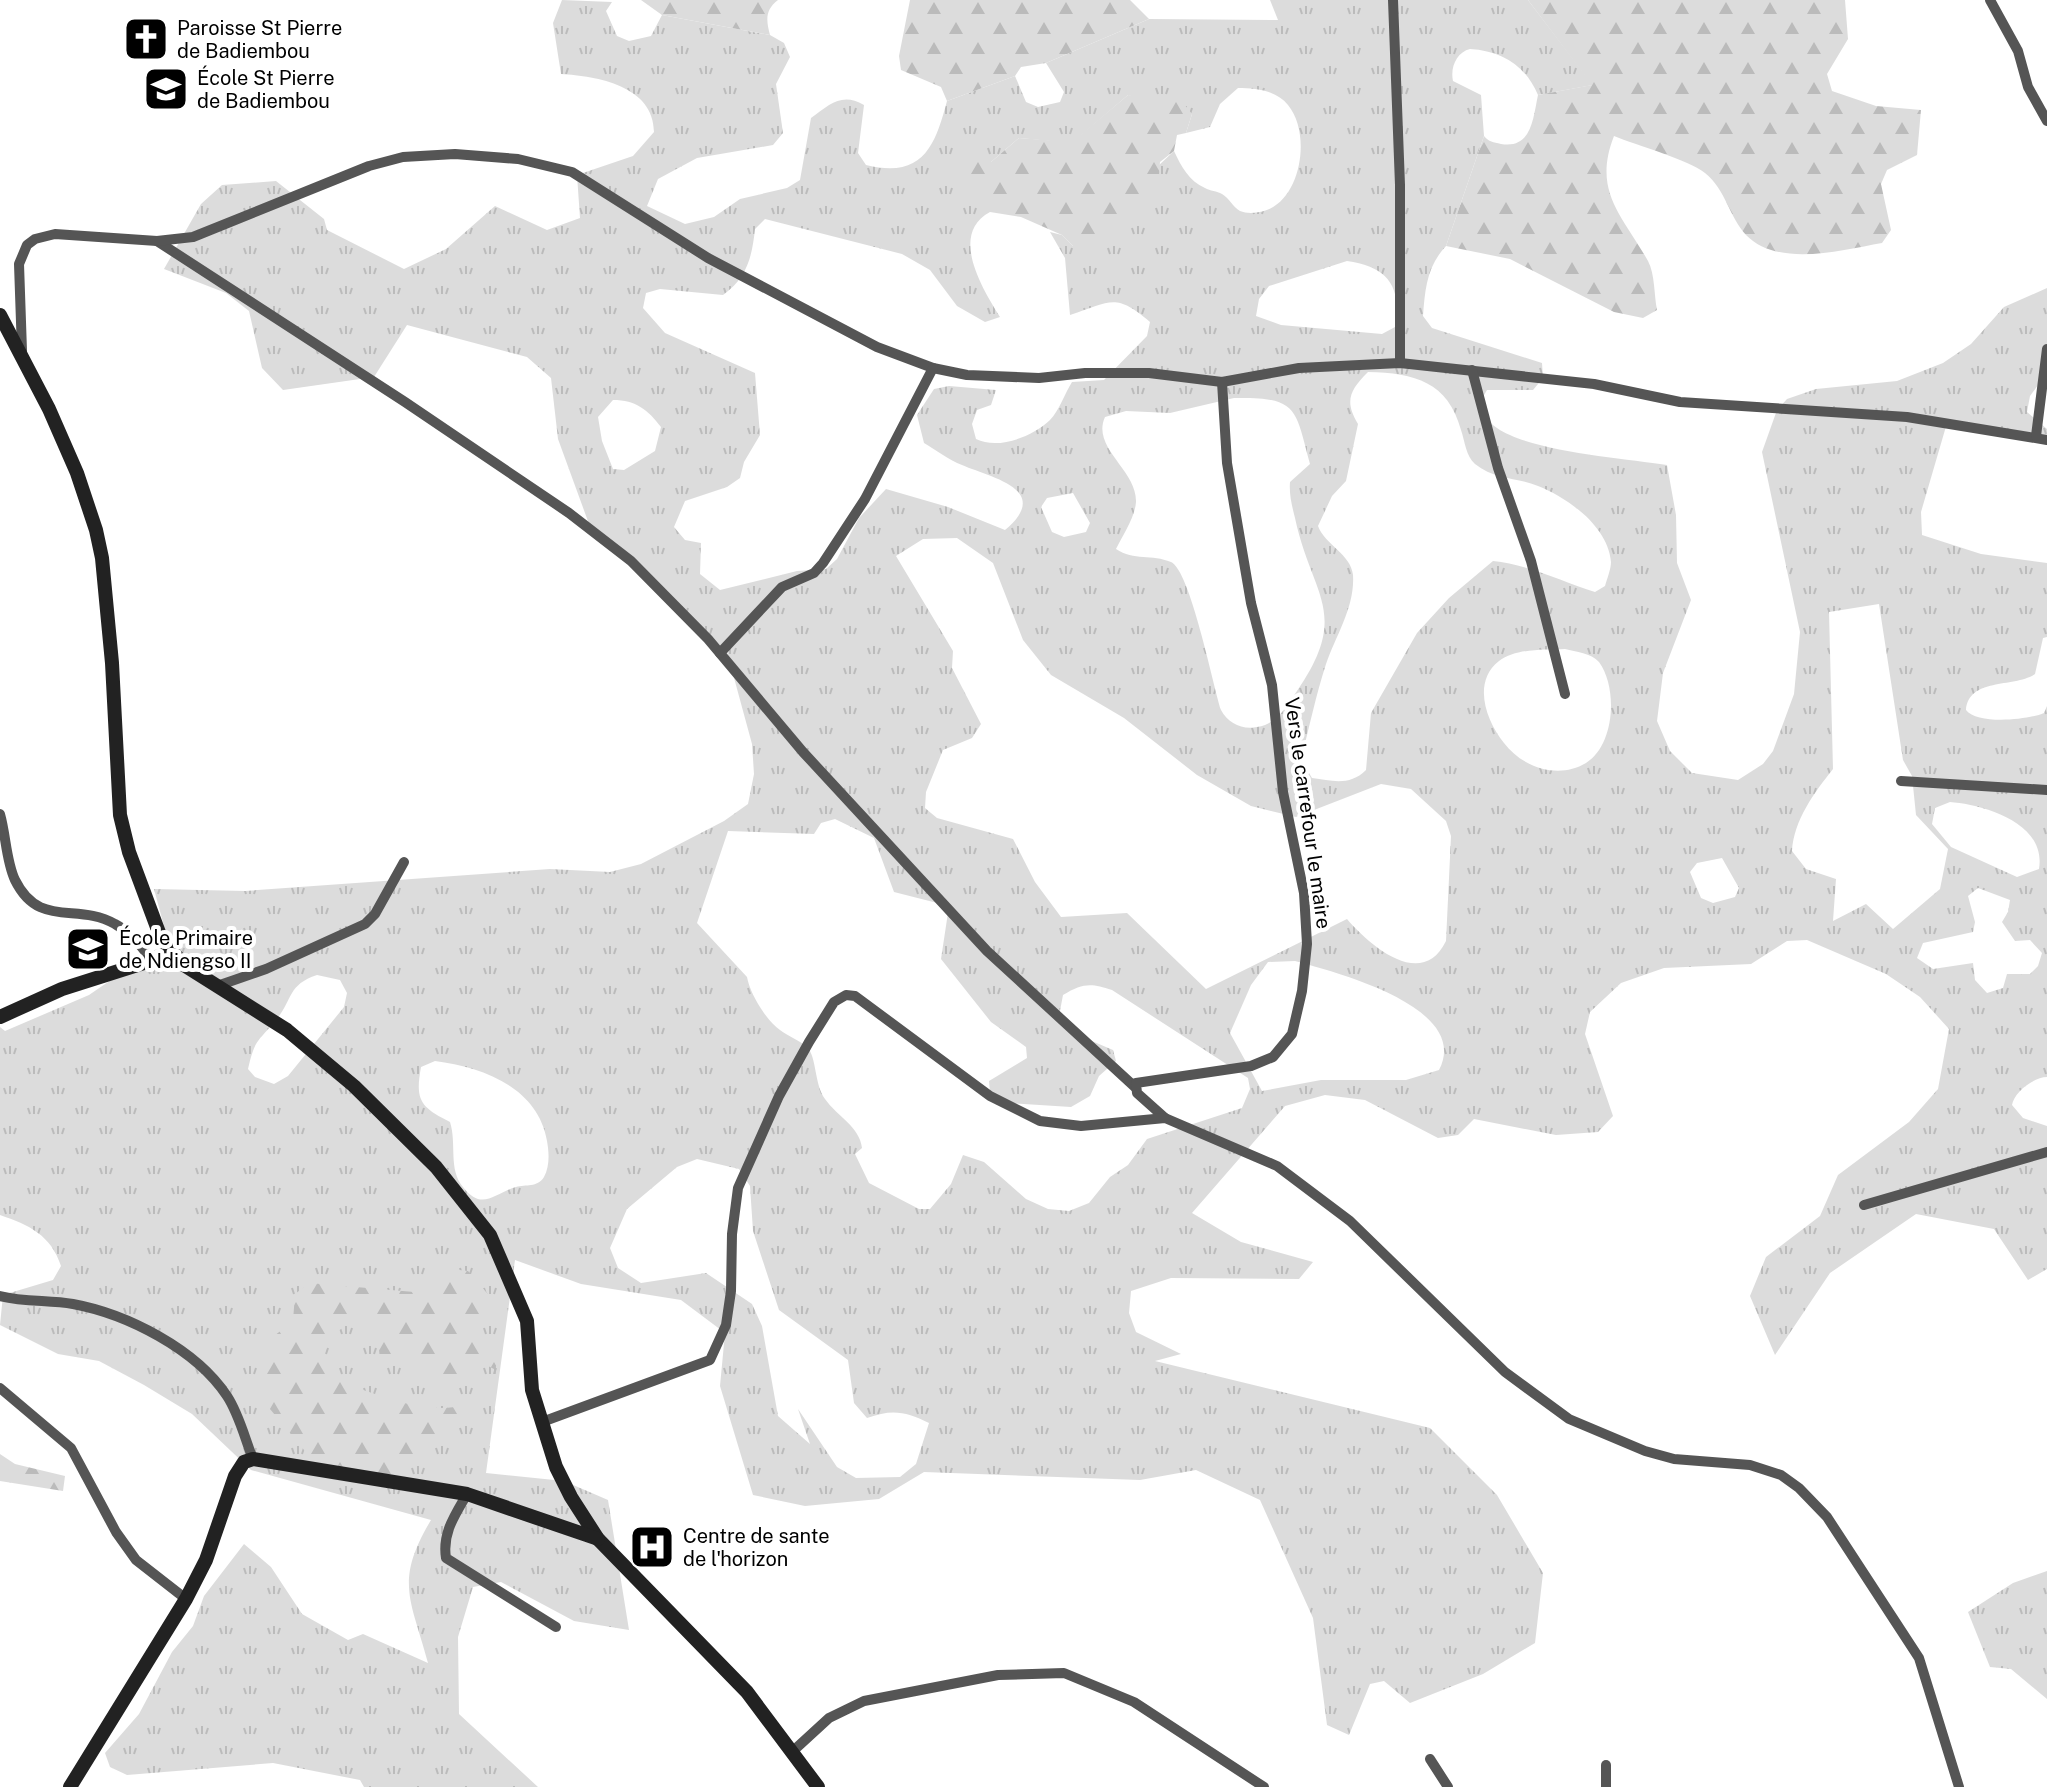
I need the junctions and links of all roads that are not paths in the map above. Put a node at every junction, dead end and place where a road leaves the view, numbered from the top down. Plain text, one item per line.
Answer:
1 (1393, 0) edge
2 (1990, 0) edge
3 (2047, 121) edge
4 (157, 241) junction
5 (0, 315) edge
6 (2047, 349) edge
7 (22, 351) junction
8 (1400, 363) junction
9 (933, 368) junction
10 (1472, 370) junction
11 (1222, 382) junction
12 (2041, 438) edge
13 (720, 653) junction
14 (1565, 694) dead end
15 (1901, 781) dead end
16 (2047, 790) edge
17 (0, 814) edge
18 (404, 862) dead end
19 (172, 954) junction
20 (150, 958) junction
21 (217, 986) junction
22 (0, 1017) edge
23 (1136, 1088) junction
24 (1165, 1118) junction
25 (2047, 1152) edge
26 (1864, 1205) dead end
27 (0, 1296) edge
28 (0, 1388) edge
29 (542, 1422) junction
30 (253, 1459) junction
31 (467, 1494) junction
32 (598, 1539) junction
33 (186, 1599) junction
34 (556, 1627) dead end
35 (793, 1751) junction
36 (1430, 1759) dead end
37 (1606, 1765) dead end
38 (70, 1787) edge
39 (818, 1787) edge
40 (1264, 1787) edge
41 (1448, 1787) edge
42 (1606, 1787) edge
43 (1959, 1787) edge

1 - 8 street
2 - 3 street
4 - 7 street
4 - 9 street
4 - 13 street
5 - 7 street
6 - 12 street
7 - 19 street
8 - 10 street
8 - 11 street
9 - 11 street
9 - 13 street
10 - 12 street
10 - 14 street
11 - 23 street, Vers le carrefour le maire
13 - 23 street
15 - 16 street
17 - 20 street
18 - 21 street
19 - 20 street
19 - 21 street
20 - 22 street
21 - 29 street
23 - 24 street
24 - 29 street
24 - 43 street
25 - 26 street
27 - 30 street
28 - 33 street
29 - 32 street
30 - 31 street
30 - 33 street
31 - 32 street
31 - 34 street
32 - 35 street
33 - 38 street
35 - 39 street
35 - 40 street
36 - 41 street
37 - 42 street

